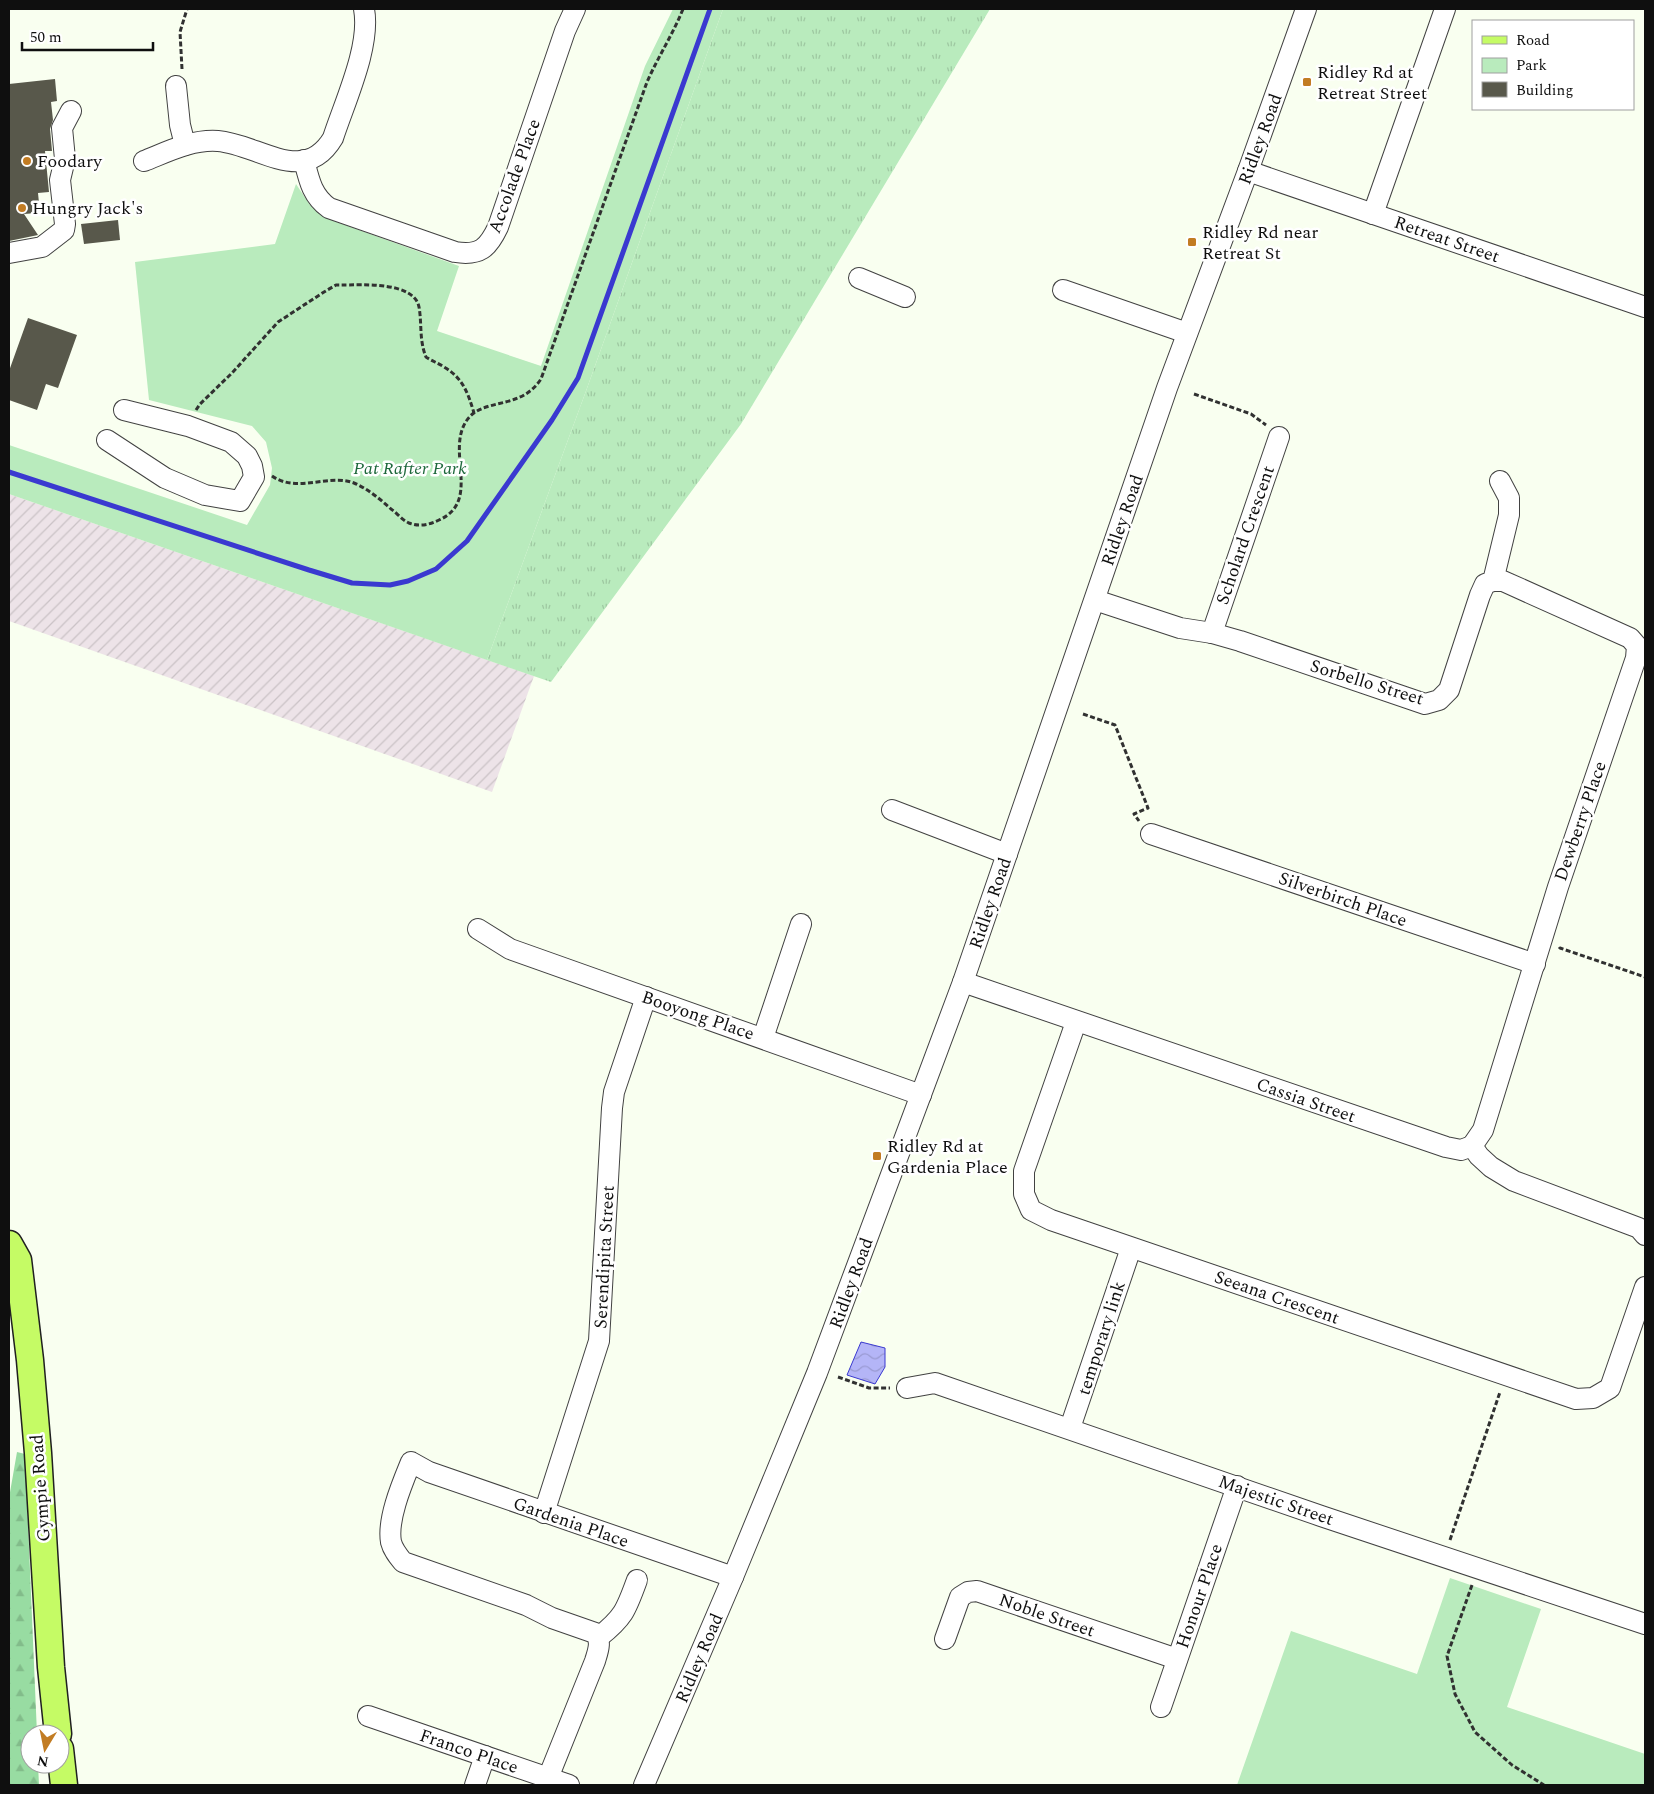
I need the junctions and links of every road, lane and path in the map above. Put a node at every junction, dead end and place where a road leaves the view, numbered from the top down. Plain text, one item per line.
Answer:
1 (187, 9) edge
2 (364, 9) edge
3 (575, 9) edge
4 (683, 9) edge
5 (1306, 9) edge
6 (1446, 9) edge
7 (176, 86) joint
8 (71, 111) dead end
9 (185, 145) junction
10 (304, 160) junction
11 (144, 161) dead end
12 (1248, 171) junction
13 (1374, 214) junction
14 (9, 253) edge
15 (859, 278) dead end
16 (1063, 290) dead end
17 (904, 297) dead end
18 (1645, 307) edge
19 (1187, 333) junction
20 (1194, 394) dead end
21 (124, 410) dead end
22 (474, 413) junction
23 (188, 426) junction
24 (1279, 437) joint
25 (107, 440) dead end
26 (252, 466) junction
27 (1500, 481) dead end
28 (1493, 580) junction
29 (1095, 600) junction
30 (1212, 633) junction
31 (1083, 714) dead end
32 (892, 810) dead end
33 (1151, 834) joint
34 (1007, 854) junction
35 (801, 924) dead end
36 (478, 930) dead end
37 (1558, 952) dead end
38 (1535, 964) junction
39 (1645, 977) edge
40 (963, 982) junction
41 (646, 998) junction
42 (1076, 1022) junction
43 (763, 1038) junction
44 (921, 1095) junction
45 (1472, 1146) junction
46 (1642, 1231) edge
47 (9, 1244) edge
48 (1131, 1248) junction
49 (1644, 1298) edge
50 (1505, 1375) junction
51 (838, 1377) dead end
52 (907, 1388) joint
53 (1070, 1428) junction
54 (1237, 1486) junction
55 (544, 1513) junction
56 (1444, 1556) junction
57 (1478, 1568) junction
58 (733, 1578) junction
59 (637, 1580) dead end
60 (1645, 1624) edge
61 (599, 1638) junction
62 (945, 1639) dead end
63 (1177, 1659) junction
64 (1161, 1707) dead end
65 (368, 1716) dead end
66 (57, 1724) edge
67 (485, 1756) junction
68 (548, 1778) junction
69 (475, 1785) edge
70 (569, 1785) edge
71 (644, 1785) edge
72 (1544, 1785) edge

1 - 7 path
2 - 10 street
3 - 10 street, Accolade Place
4 - 22 path
5 - 12 street, Ridley Road
6 - 13 street
7 - 9 street
8 - 14 street
9 - 10 street
9 - 11 street
12 - 13 street, Retreat Street
12 - 19 street, Ridley Road
13 - 18 street, Retreat Street
15 - 17 street
16 - 19 street
19 - 29 street, Ridley Road
20 - 24 path
21 - 23 street
22 - 23 path
22 - 26 path
23 - 26 street
24 - 30 street, Scholard Crescent
25 - 26 street
27 - 28 street, Sorbello Street
28 - 30 street, Sorbello Street
28 - 38 street, Dewberry Place
29 - 30 street, Sorbello Street
29 - 34 street, Ridley Road
31 - 33 path
32 - 34 street
33 - 38 street, Silverbirch Place
34 - 40 street, Ridley Road
35 - 43 street
36 - 41 street, Booyong Place
37 - 39 path
38 - 45 street, Dewberry Place
40 - 42 street, Cassia Street
40 - 44 street, Ridley Road
41 - 43 street, Booyong Place
41 - 55 street, Serendipita Street
42 - 45 street, Cassia Street
42 - 48 street, Seeana Crescent
43 - 44 street, Booyong Place
44 - 58 street, Ridley Road
45 - 46 street
47 - 66 main road, Gympie Road
48 - 50 street, Seeana Crescent
48 - 53 street, temporary link
49 - 50 street, Seeana Crescent
50 - 56 path
51 - 52 path
52 - 53 street, Majestic Street
53 - 54 street, Majestic Street
54 - 56 street, Majestic Street
54 - 63 street, Honour Place
55 - 58 street, Gardenia Place
55 - 61 street, Gardenia Place
56 - 57 street, Majestic Street
57 - 60 street, Majestic Street
57 - 72 path
58 - 71 street, Ridley Road
59 - 61 street
61 - 68 street
62 - 63 street, Noble Street
63 - 64 street, Honour Place
65 - 67 street, Franco Place
67 - 68 street, Franco Place
67 - 69 street
68 - 70 street, Franco Place

